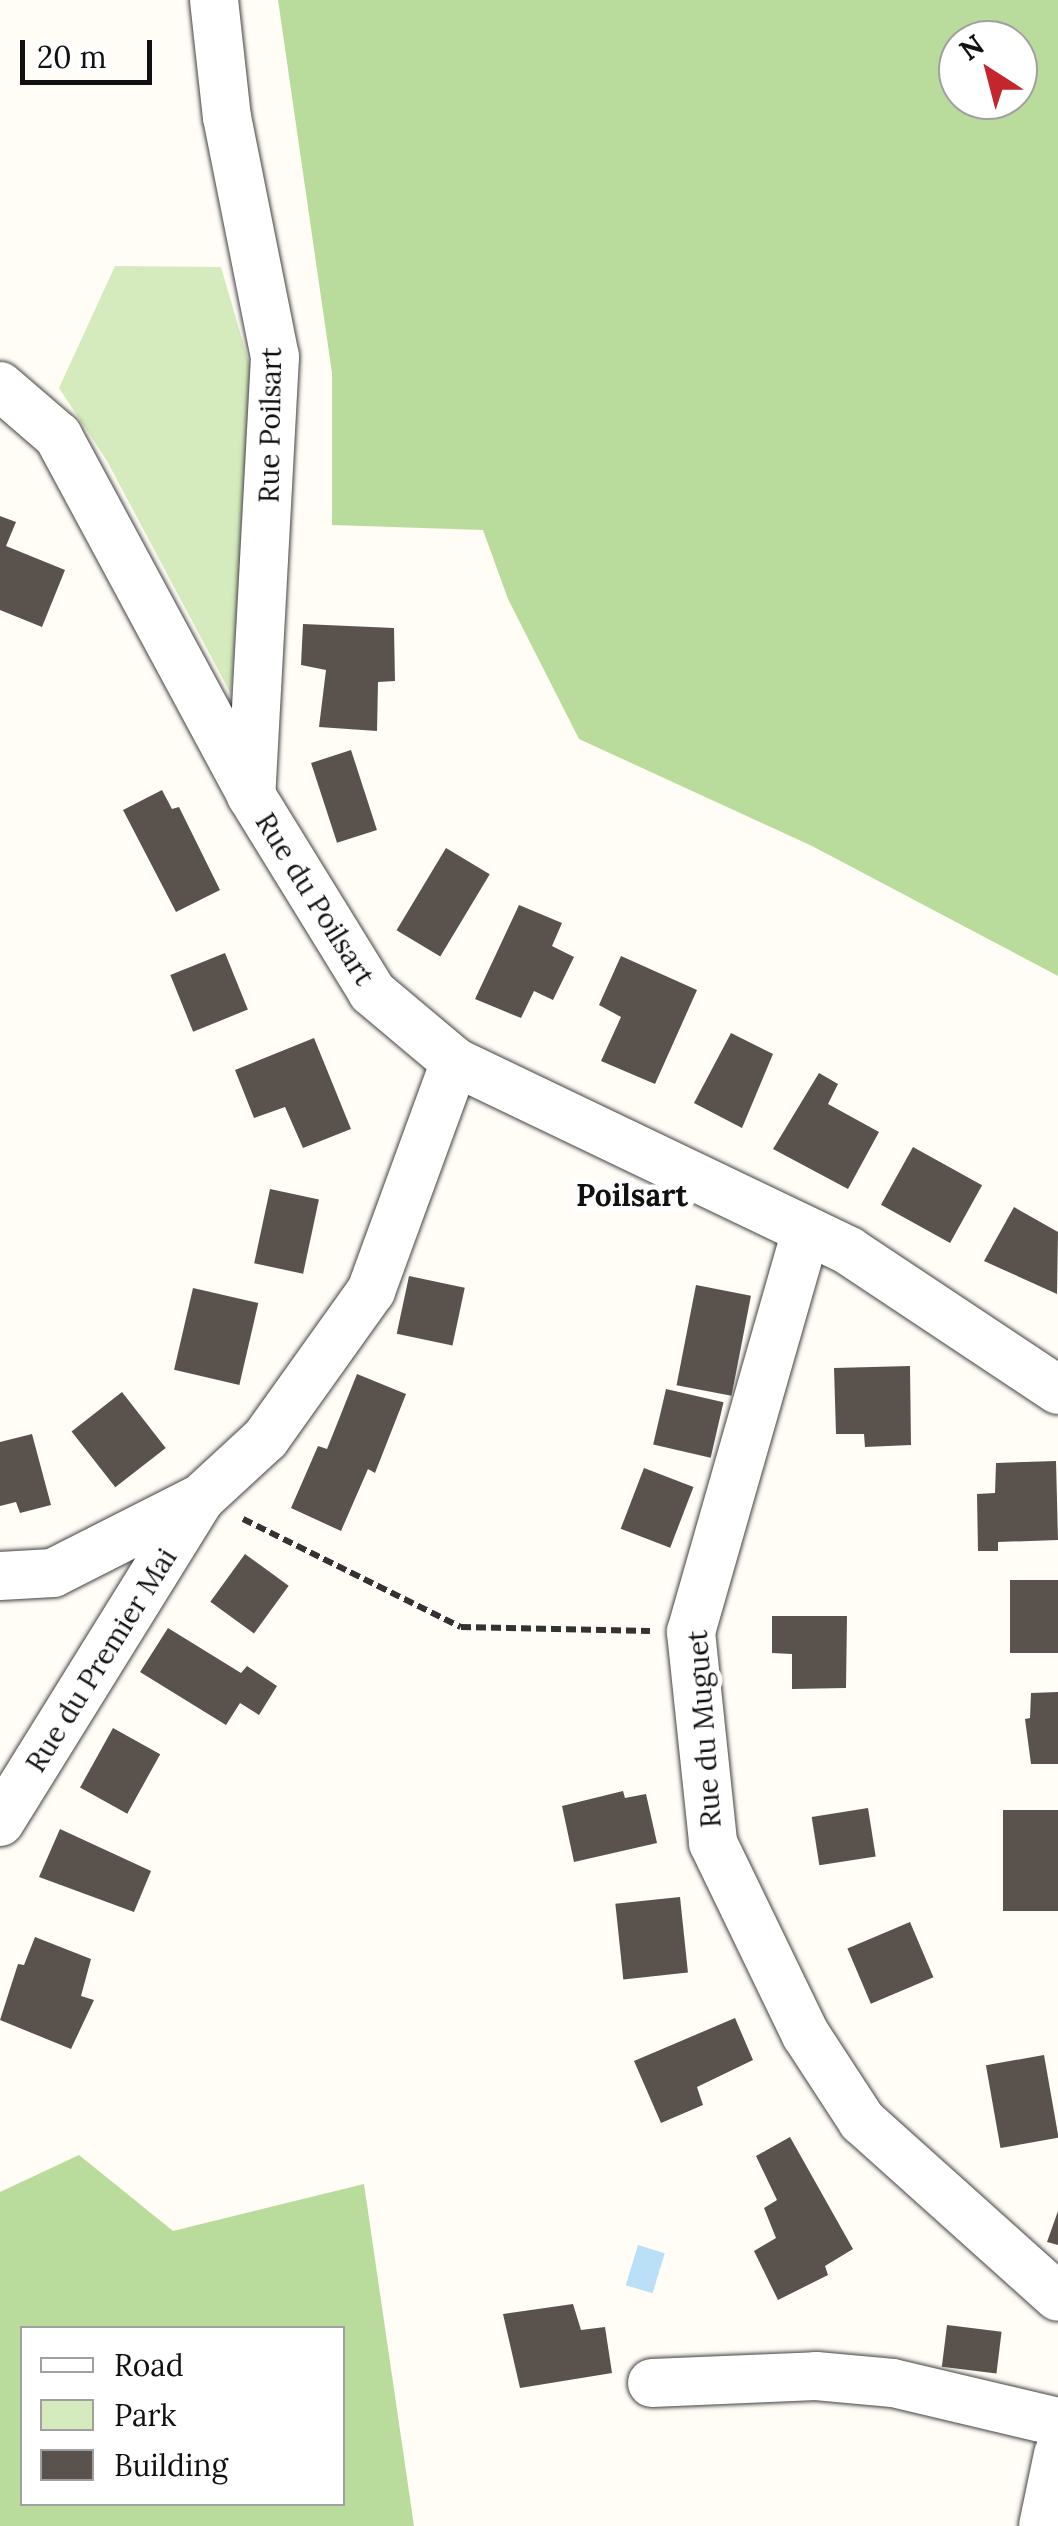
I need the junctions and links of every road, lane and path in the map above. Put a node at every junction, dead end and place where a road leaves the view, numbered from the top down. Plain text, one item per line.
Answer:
1 (214, 0) edge
2 (0, 386) edge
3 (251, 795) junction
4 (455, 1062) junction
5 (806, 1231) junction
6 (1058, 1390) edge
7 (201, 1498) junction
8 (0, 1576) edge
9 (691, 1632) junction
10 (0, 1822) edge
11 (1058, 2297) edge
12 (652, 2383) dead end
13 (1058, 2422) edge
14 (1058, 2454) edge
15 (1043, 2526) edge

1 - 3 street, Rue Poilsart
2 - 3 street, Rue du Poilsart
3 - 4 street, Rue du Poilsart
4 - 5 street, Rue du Poilsart
4 - 7 street, Rue du Premier Mai
5 - 6 street, Rue du Poilsart
5 - 9 street, Rue du Muguet
7 - 8 street, Rue du Premier Mai
7 - 9 path
7 - 10 street, Rue du Premier Mai
9 - 11 street, Rue du Muguet
12 - 13 street
14 - 15 street

